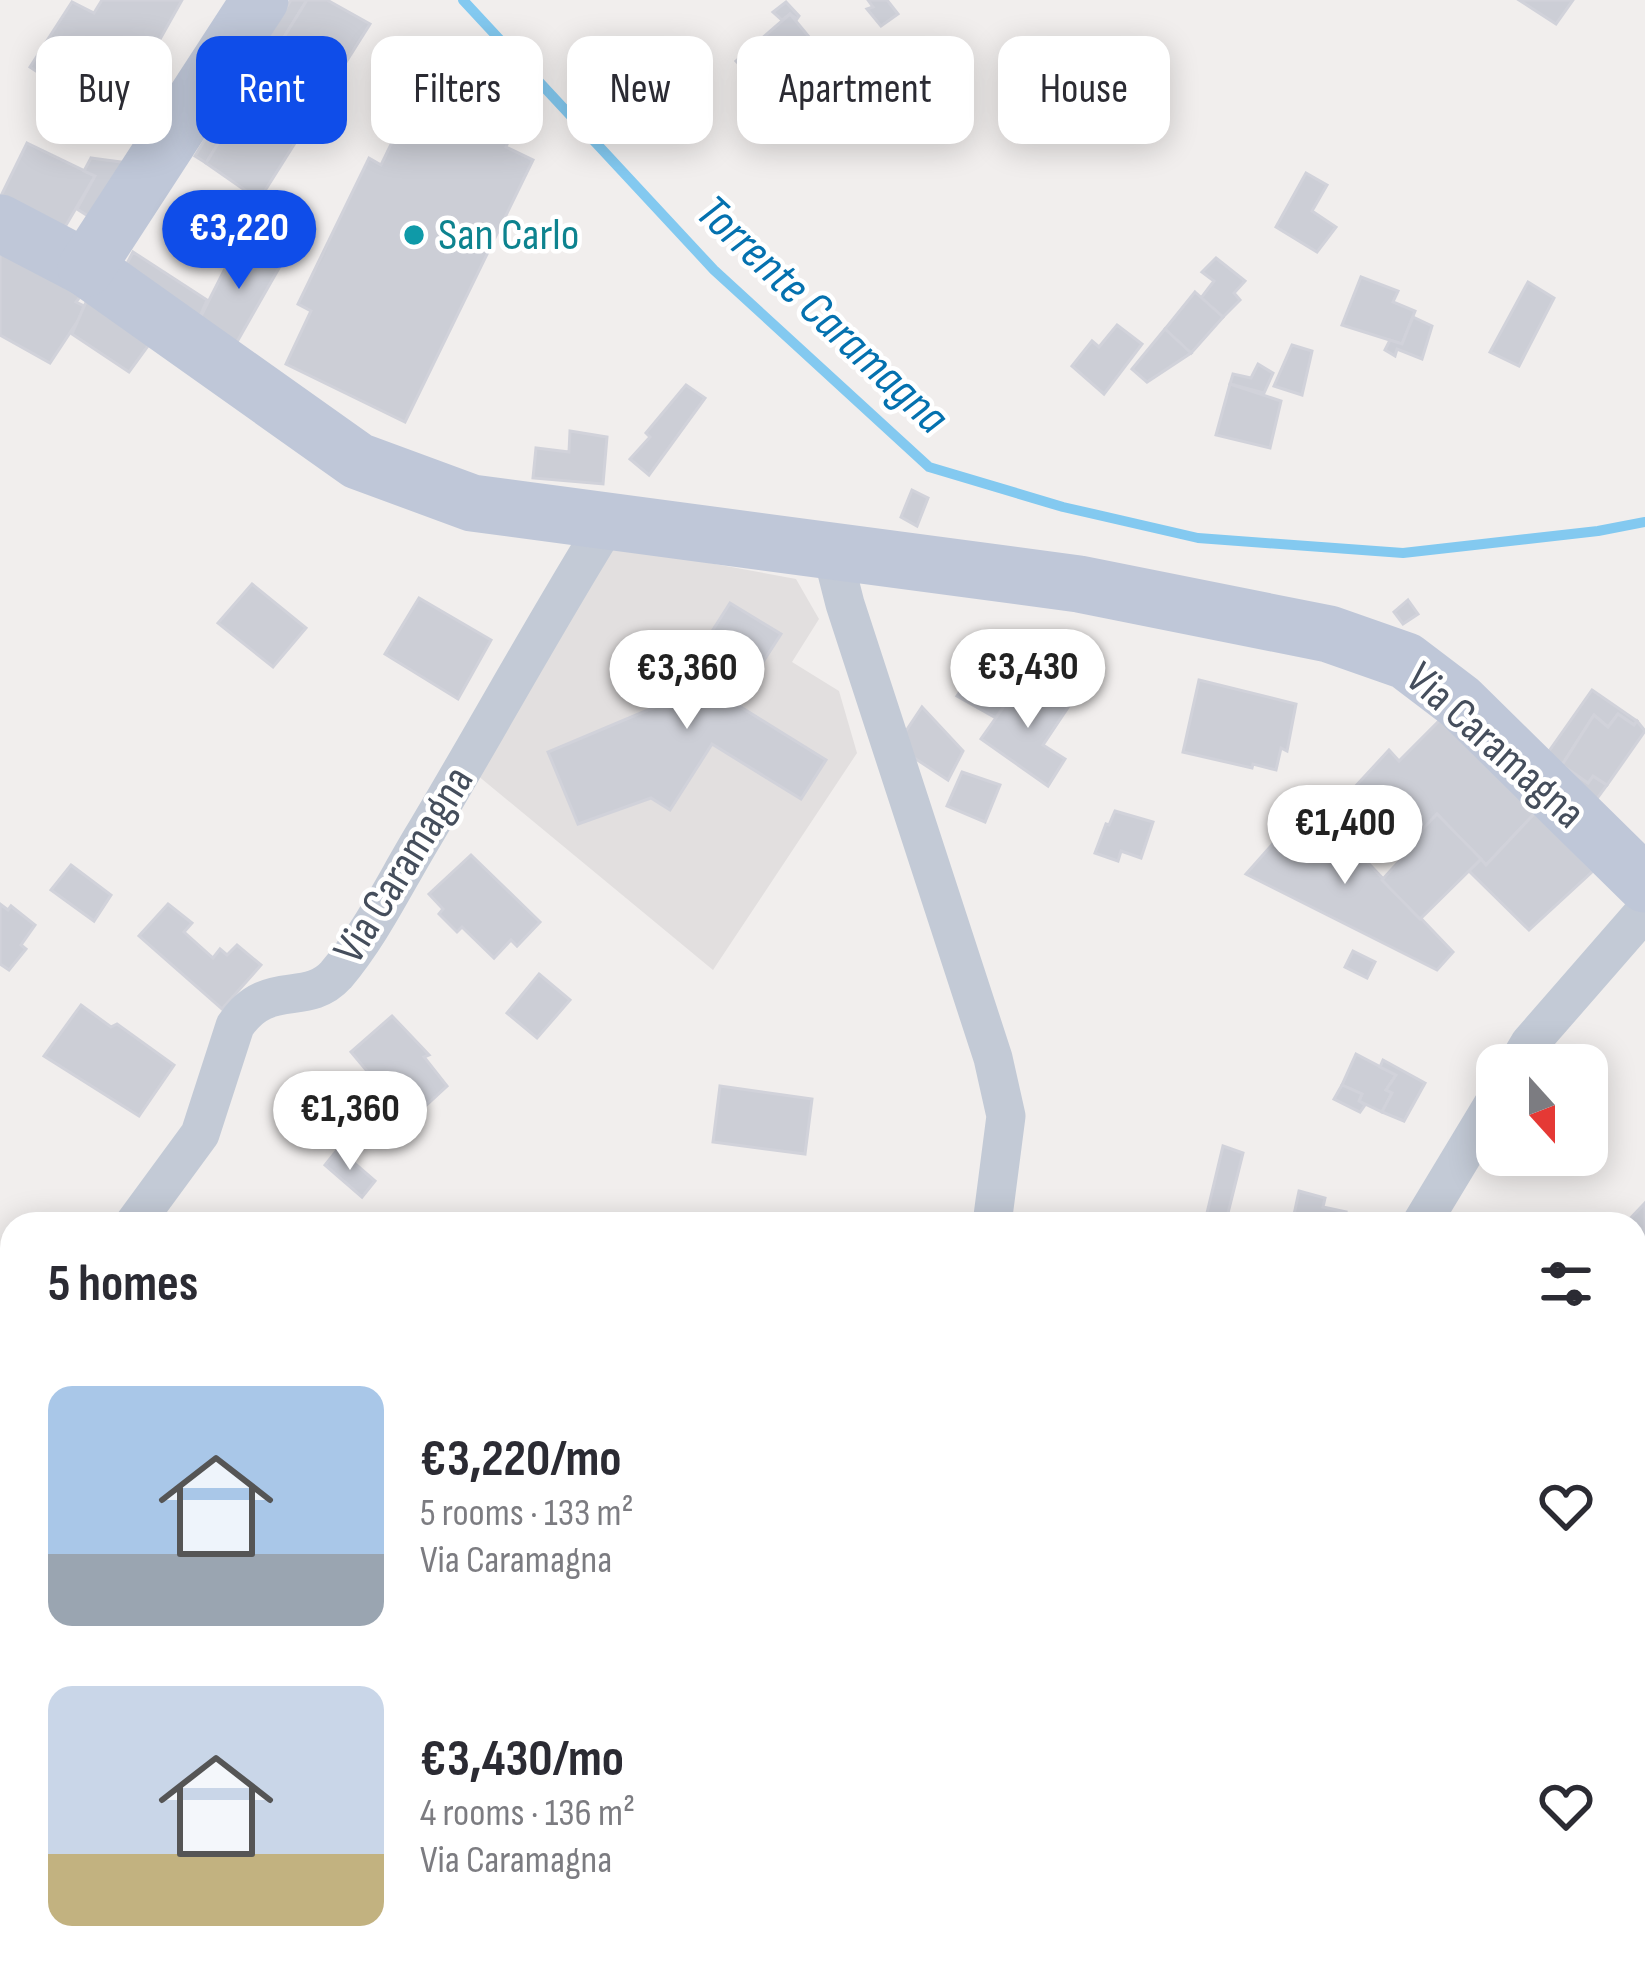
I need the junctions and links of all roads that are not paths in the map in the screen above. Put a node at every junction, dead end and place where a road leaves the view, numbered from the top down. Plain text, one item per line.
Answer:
1 (260, 0) edge
2 (0, 223) edge
3 (86, 268) junction
4 (609, 520) junction
5 (831, 549) junction
6 (1645, 884) edge
7 (1645, 911) edge
8 (1532, 1044) edge
9 (1476, 1133) edge
10 (143, 1212) edge
11 (994, 1212) edge
12 (1428, 1212) edge

1 - 3 street
2 - 3 street, Via Caramagna
3 - 4 street, Via Caramagna
4 - 5 street, Via Caramagna
4 - 10 street, Via Caramagna
5 - 6 street, Via Caramagna
5 - 11 street
7 - 8 street
9 - 12 street

